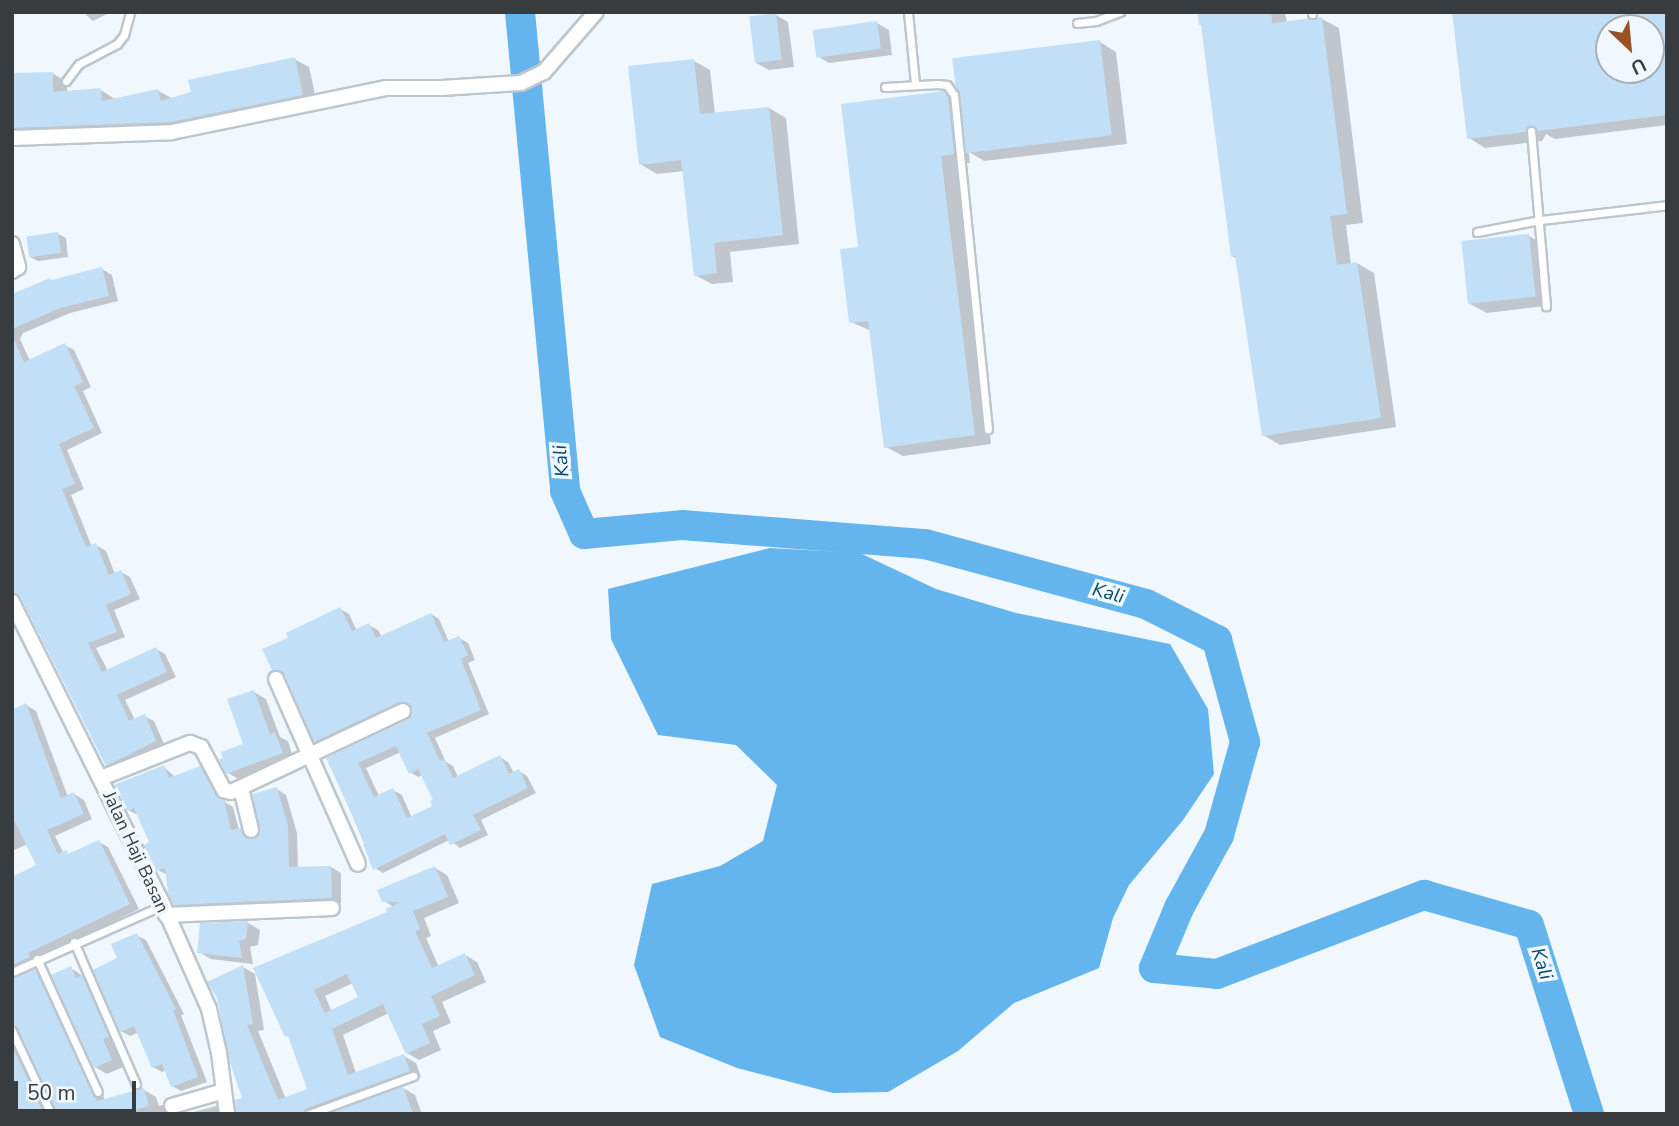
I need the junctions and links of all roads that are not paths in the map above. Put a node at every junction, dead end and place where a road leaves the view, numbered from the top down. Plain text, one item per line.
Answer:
1 (596, 12) edge
2 (908, 12) edge
3 (1120, 12) edge
4 (129, 13) edge
5 (1077, 23) dead end
6 (66, 81) dead end
7 (915, 84) junction
8 (885, 87) dead end
9 (1531, 131) dead end
10 (12, 138) edge
11 (1667, 205) edge
12 (1540, 220) junction
13 (1477, 232) dead end
14 (12, 244) edge
15 (12, 271) edge
16 (1546, 306) dead end
17 (988, 429) dead end
18 (12, 602) edge
19 (276, 679) dead end
20 (402, 711) dead end
21 (309, 754) junction
22 (101, 778) junction
23 (241, 788) junction
24 (251, 830) dead end
25 (358, 864) dead end
26 (332, 908) dead end
27 (164, 910) junction
28 (74, 942) junction
29 (37, 959) junction
30 (12, 972) edge
31 (12, 1031) edge
32 (413, 1076) dead end
33 (136, 1084) dead end
34 (224, 1091) junction
35 (98, 1092) dead end
36 (172, 1106) dead end
37 (51, 1114) edge
38 (227, 1114) edge
39 (309, 1114) edge

1 - 10 street
2 - 7 lane
3 - 5 lane
4 - 6 lane
7 - 8 lane
7 - 17 lane
9 - 12 lane
11 - 12 lane
12 - 13 lane
12 - 16 lane
14 - 15 street
18 - 22 street, Jalan Haji Basan
19 - 21 street
20 - 21 street
21 - 23 street
21 - 25 street
22 - 23 street
22 - 27 street, Jalan Haji Basan
23 - 24 street
26 - 27 street
27 - 28 lane
27 - 34 street, Jalan Haji Basan
28 - 29 lane
28 - 33 lane
29 - 30 lane
29 - 35 lane
31 - 37 lane
32 - 39 lane
34 - 36 street
34 - 38 street, Jalan Haji Basan

